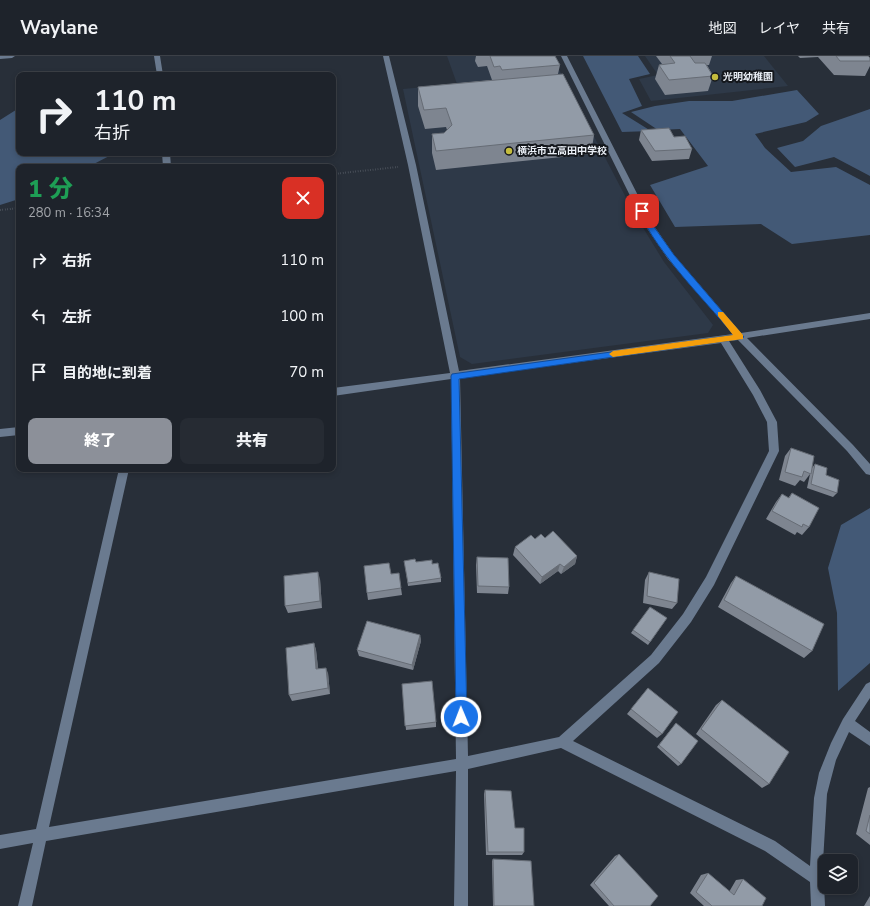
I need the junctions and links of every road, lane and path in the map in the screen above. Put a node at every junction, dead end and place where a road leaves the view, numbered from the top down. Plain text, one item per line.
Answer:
1 (12, 56) edge
2 (157, 56) edge
3 (386, 56) edge
4 (564, 56) edge
5 (0, 57) edge
6 (160, 72) edge
7 (412, 165) junction
8 (336, 174) edge
9 (16, 208) edge
10 (0, 210) edge
11 (870, 316) edge
12 (740, 337) junction
13 (723, 339) junction
14 (455, 376) junction
15 (336, 392) edge
16 (16, 431) edge
17 (0, 433) edge
18 (870, 471) edge
19 (123, 472) edge
20 (870, 688) edge
21 (847, 723) junction
22 (870, 740) edge
23 (562, 742) junction
24 (462, 764) junction
25 (42, 835) junction
26 (0, 842) edge
27 (815, 878) junction
28 (25, 906) edge
29 (461, 906) edge
30 (818, 906) edge

1 - 5 street
2 - 6 street
3 - 7 street
4 - 12 street
7 - 8 path
7 - 14 street
9 - 10 path
11 - 12 street
12 - 13 street
12 - 18 street
13 - 14 street
13 - 23 street
14 - 15 street
14 - 24 street
16 - 17 street
19 - 25 street
20 - 21 street
21 - 22 street
21 - 27 street
23 - 24 street
23 - 27 street
24 - 25 street
24 - 29 street
25 - 26 street
25 - 28 street
27 - 30 street

